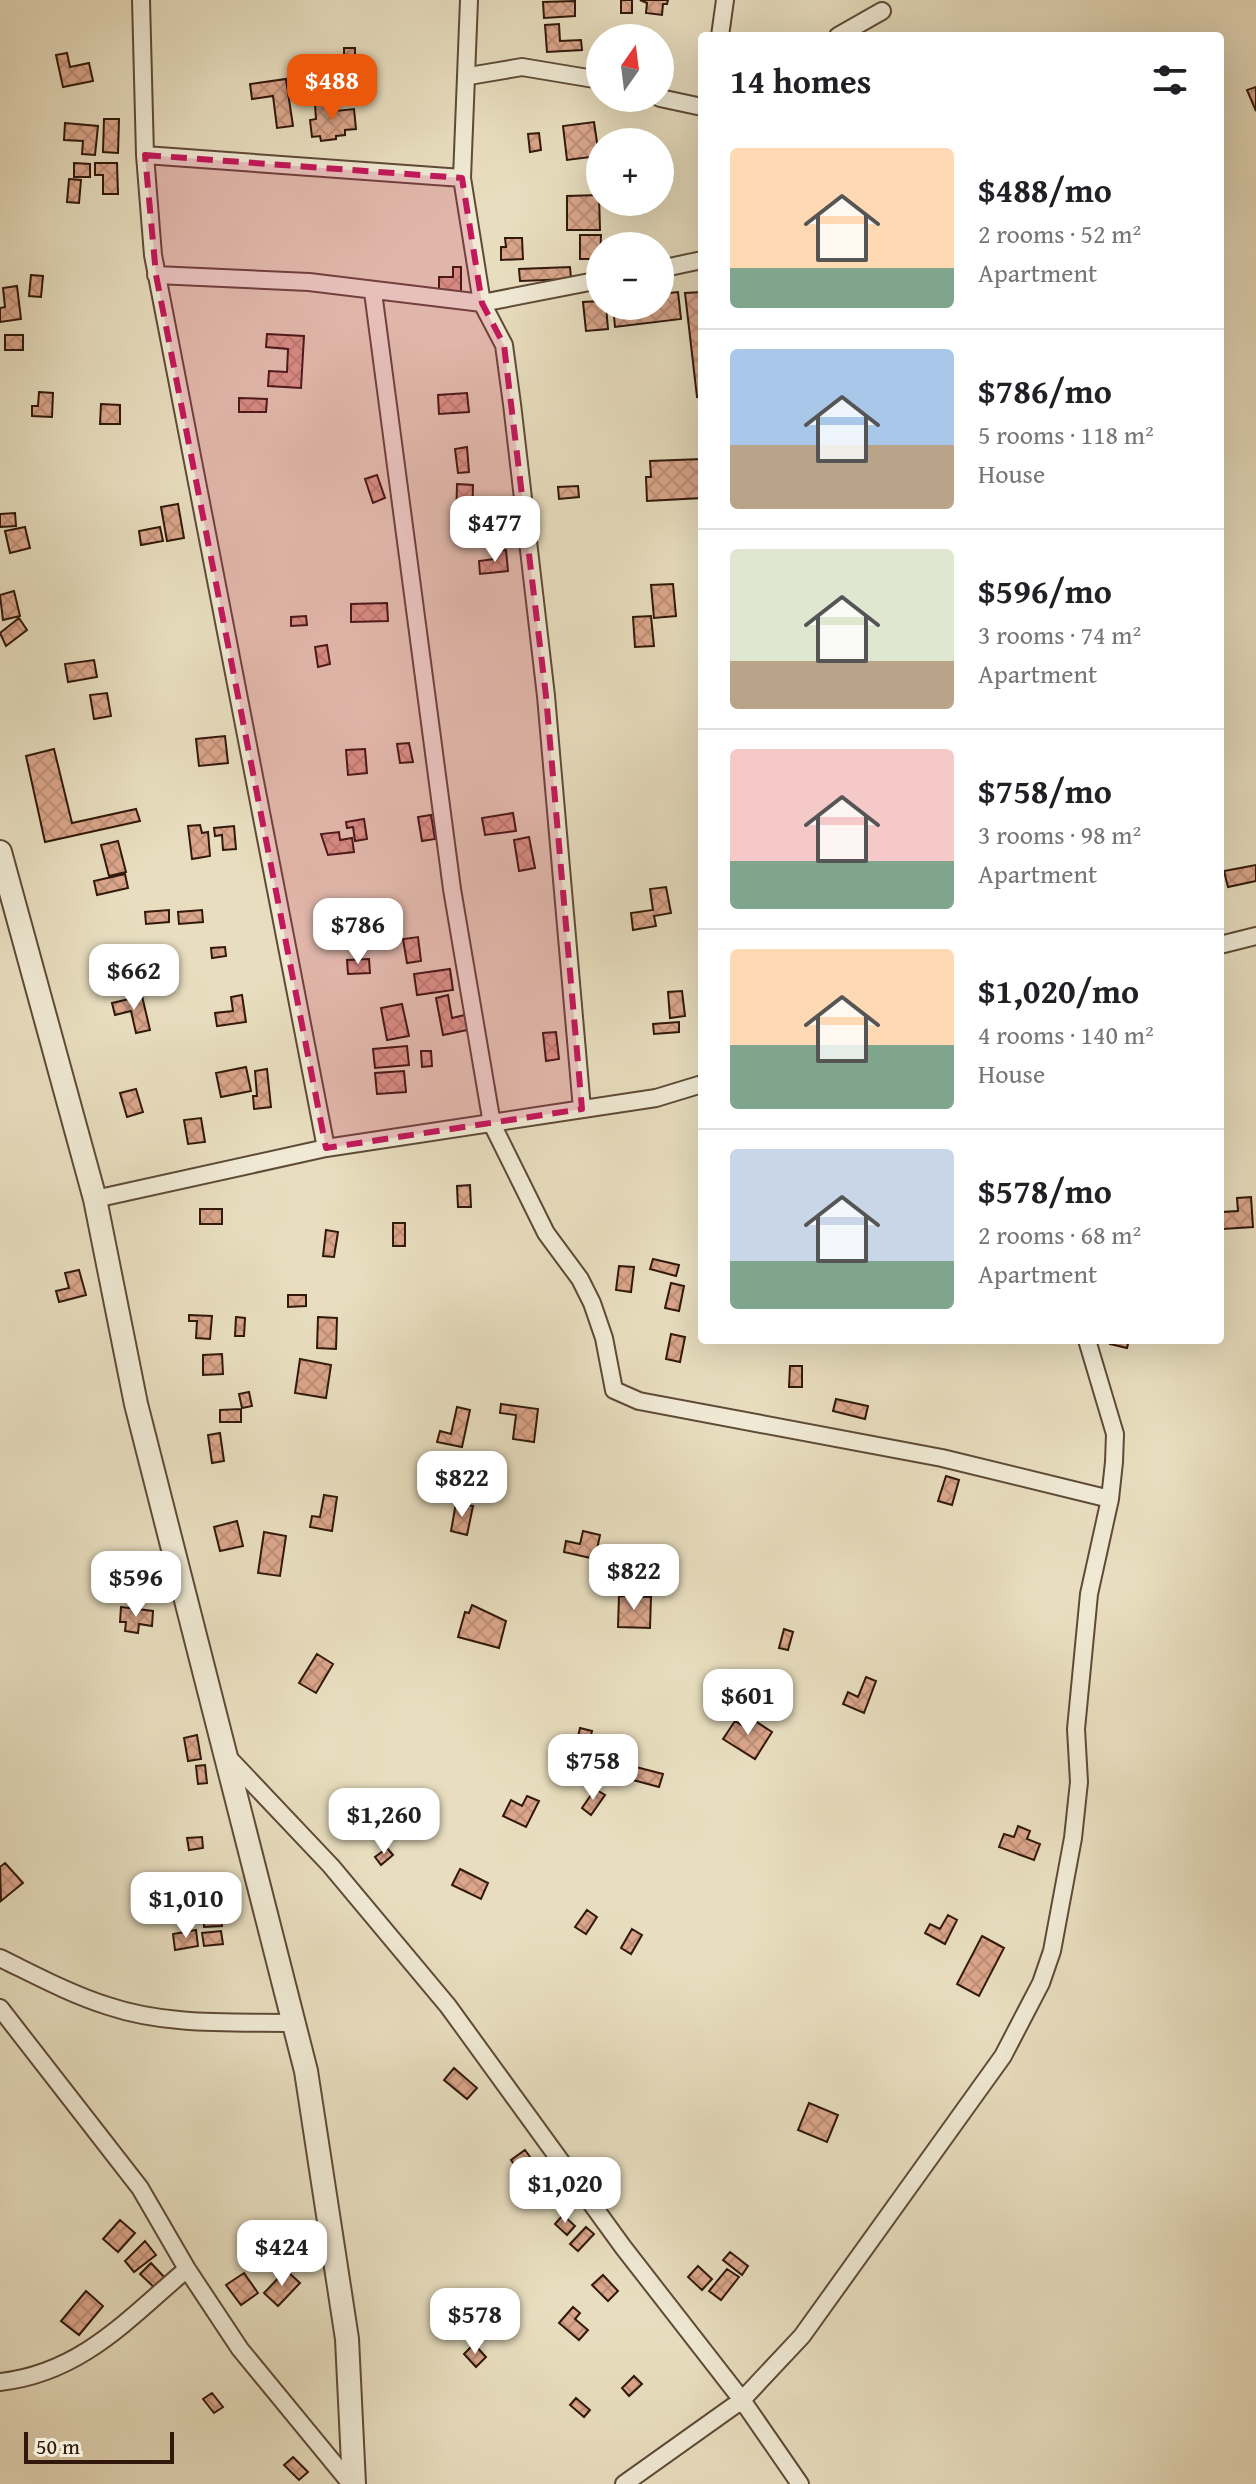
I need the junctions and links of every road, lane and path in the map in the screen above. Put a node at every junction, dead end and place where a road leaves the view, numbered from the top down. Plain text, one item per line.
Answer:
1 (141, 0) edge
2 (469, 0) edge
3 (725, 0) edge
4 (882, 11) dead end
5 (721, 32) edge
6 (845, 32) edge
7 (469, 76) junction
8 (586, 78) edge
9 (674, 101) edge
10 (698, 106) edge
11 (145, 155) junction
12 (462, 178) junction
13 (698, 261) edge
14 (674, 266) edge
15 (156, 275) junction
16 (586, 283) edge
17 (373, 292) junction
18 (482, 303) junction
19 (0, 852) edge
20 (1256, 936) edge
21 (1224, 944) edge
22 (698, 1085) edge
23 (582, 1109) junction
24 (492, 1124) junction
25 (326, 1148) junction
26 (95, 1199) junction
27 (1088, 1344) edge
28 (1110, 1499) junction
29 (224, 1754) junction
30 (0, 1958) edge
31 (0, 2008) edge
32 (293, 2023) junction
33 (187, 2269) junction
34 (0, 2382) edge
35 (742, 2400) junction
36 (352, 2484) edge
37 (624, 2484) edge
38 (800, 2484) edge

1 - 11 street
2 - 7 street
3 - 5 street
4 - 6 street
7 - 8 street
7 - 12 street
9 - 10 street
11 - 12 street
11 - 15 street
12 - 18 street
13 - 14 street
15 - 17 street
15 - 25 street
16 - 18 street
17 - 18 street
17 - 24 street
18 - 23 street
19 - 26 street
20 - 21 street
22 - 23 street
23 - 24 street
24 - 25 street
24 - 28 street
25 - 26 street
26 - 29 street
27 - 28 street
28 - 35 street
29 - 32 street
29 - 35 street
30 - 32 street
31 - 33 street
32 - 36 street
33 - 34 street
33 - 36 street
35 - 37 street
35 - 38 street

